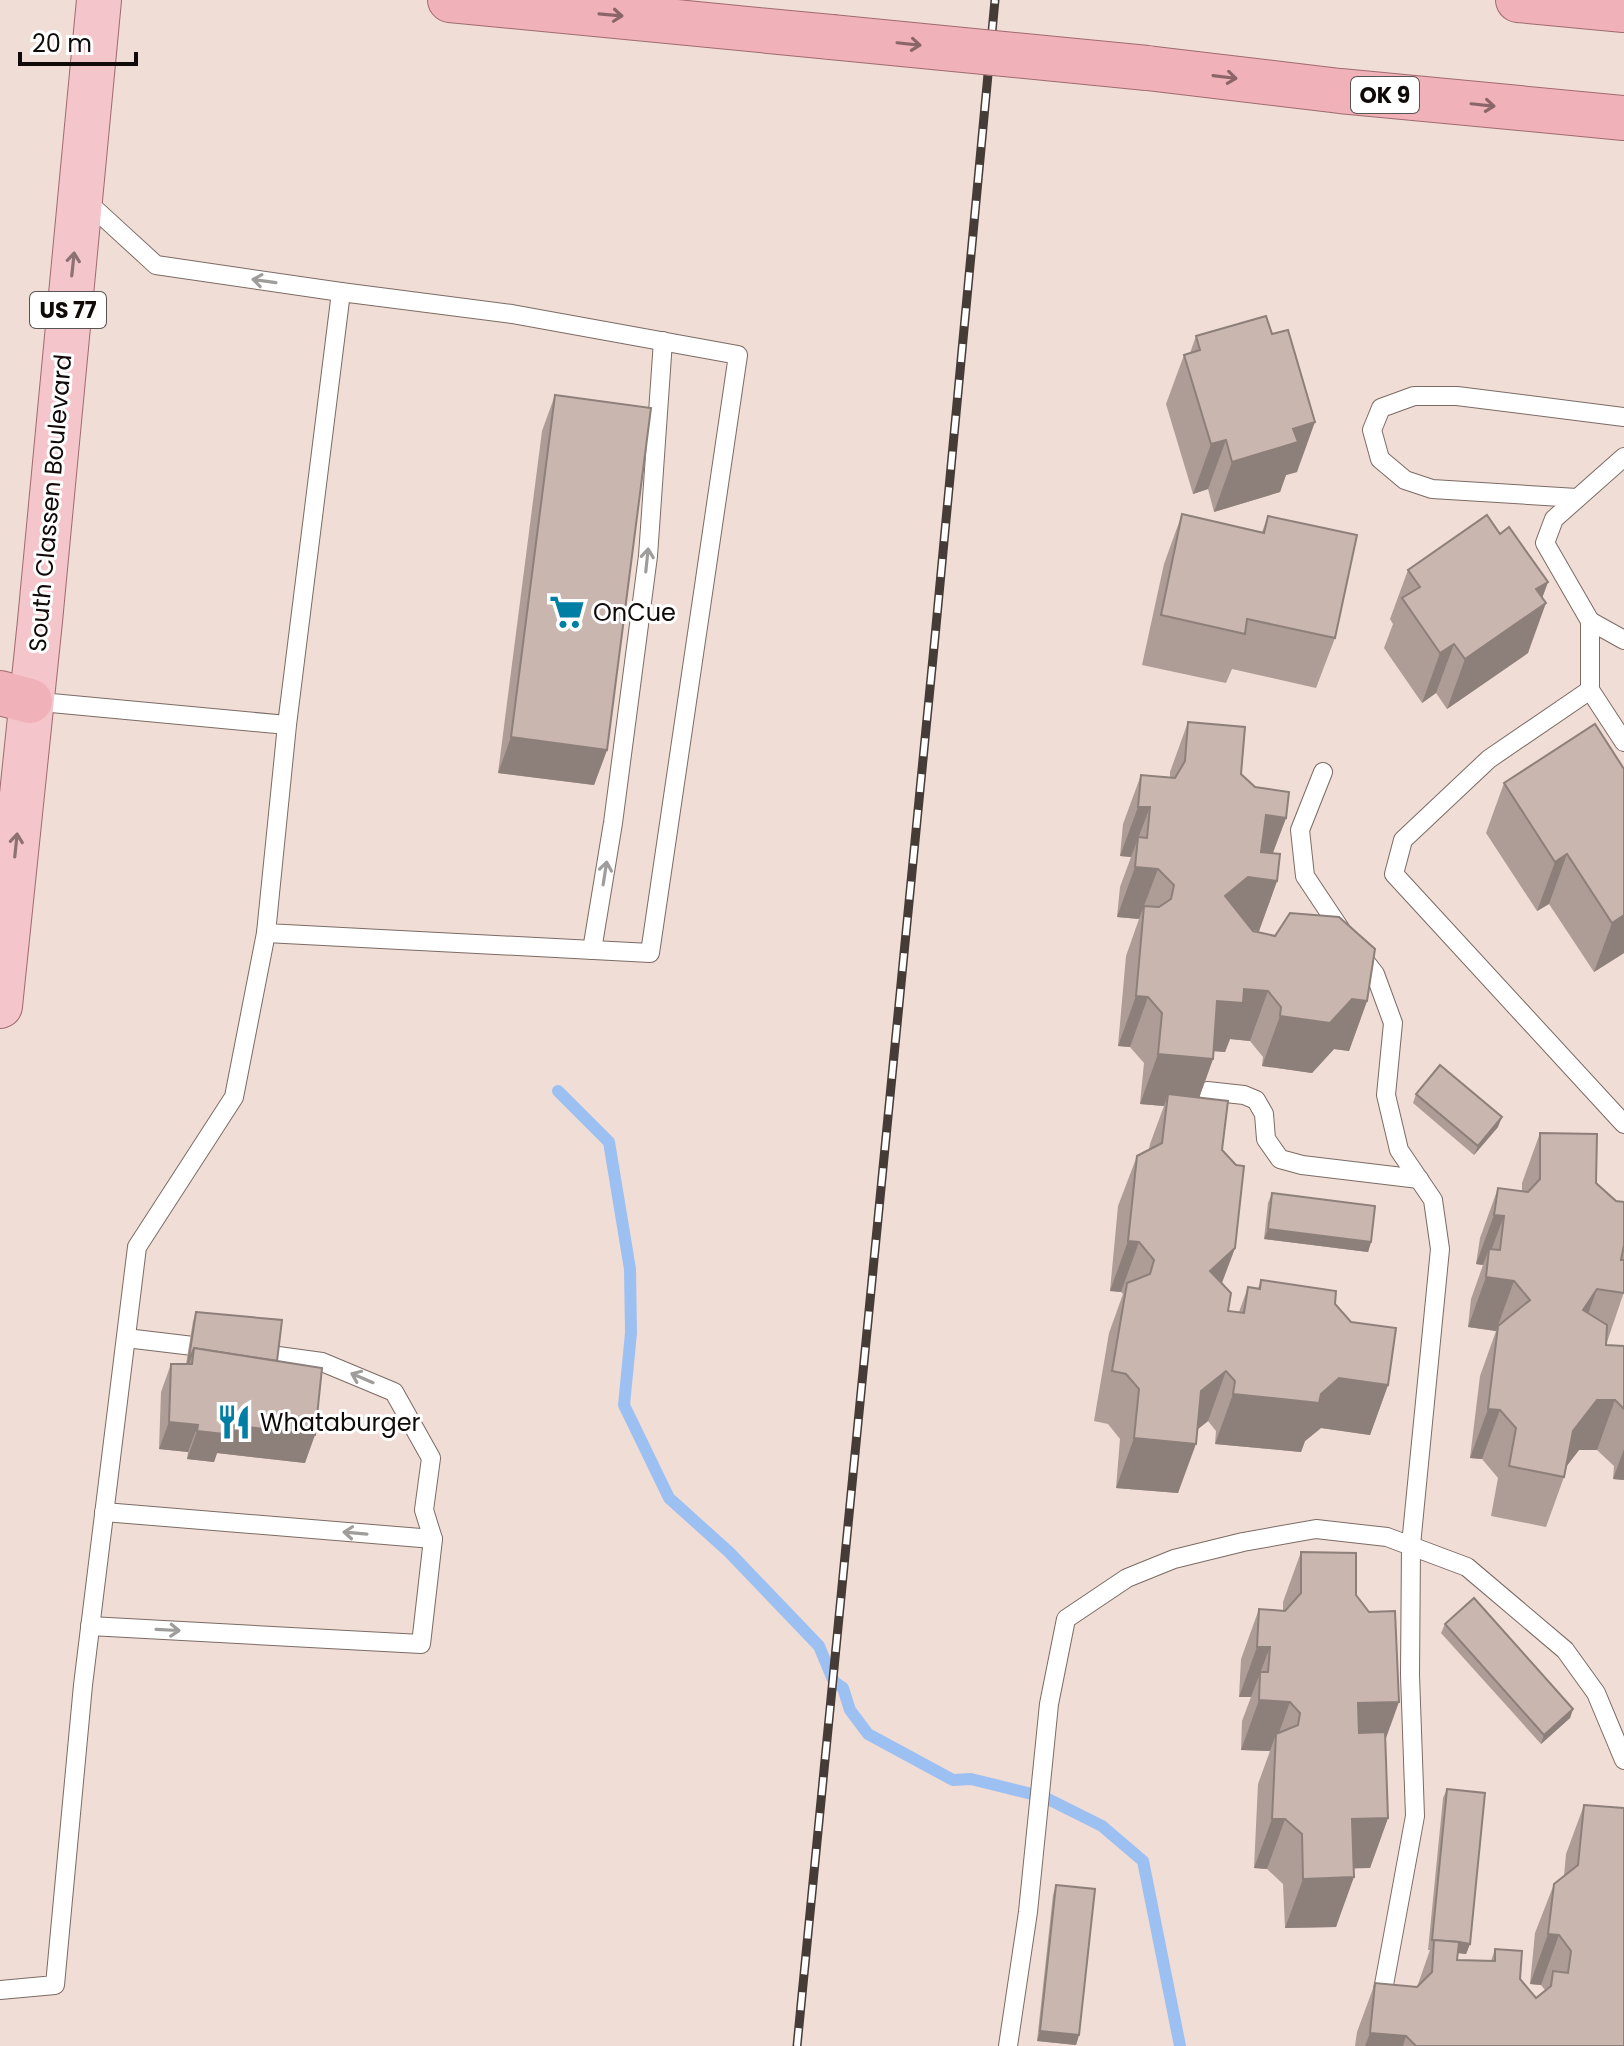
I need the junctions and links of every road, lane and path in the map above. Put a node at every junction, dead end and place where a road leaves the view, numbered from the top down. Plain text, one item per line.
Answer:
1 (99, 0) edge
2 (450, 0) edge
3 (1518, 0) edge
4 (1624, 10) edge
5 (1624, 118) edge
6 (80, 195) junction
7 (341, 292) junction
8 (663, 341) junction
9 (1624, 417) edge
10 (1624, 457) edge
11 (1577, 498) junction
12 (1590, 621) junction
13 (1624, 640) edge
14 (1590, 690) junction
15 (10, 699) edge
16 (287, 725) junction
17 (1624, 742) edge
18 (1323, 772) dead end
19 (266, 933) junction
20 (592, 950) junction
21 (0, 1006) edge
22 (1207, 1091) edge
23 (1624, 1124) edge
24 (1419, 1179) junction
25 (126, 1338) junction
26 (104, 1512) junction
27 (433, 1539) junction
28 (1411, 1545) junction
29 (90, 1626) junction
30 (1624, 1760) edge
31 (0, 1990) edge
32 (1381, 2001) edge
33 (1008, 2046) edge

1 - 6 main road, South Classen Boulevard / US 77
2 -> 5 highway, OK 9, bridge
3 - 4 highway
7 -> 6 lane
15 -> 6 main road, South Classen Boulevard / US 77
7 - 8 lane
7 - 16 lane
20 -> 8 lane
8 - 20 lane
9 - 11 lane
10 - 11 lane
11 - 12 lane
12 - 13 lane
12 - 14 lane
14 - 17 lane
14 - 23 lane
15 - 16 lane
21 -> 15 main road, South Classen Boulevard / US 77
16 - 19 lane
18 - 24 lane
19 - 20 lane
19 - 25 lane
22 - 24 lane
24 - 28 lane
25 - 26 lane
27 -> 25 lane
27 -> 26 lane
26 - 29 lane
29 -> 27 lane
28 - 30 lane
28 - 32 lane
28 - 33 lane
29 - 31 lane

